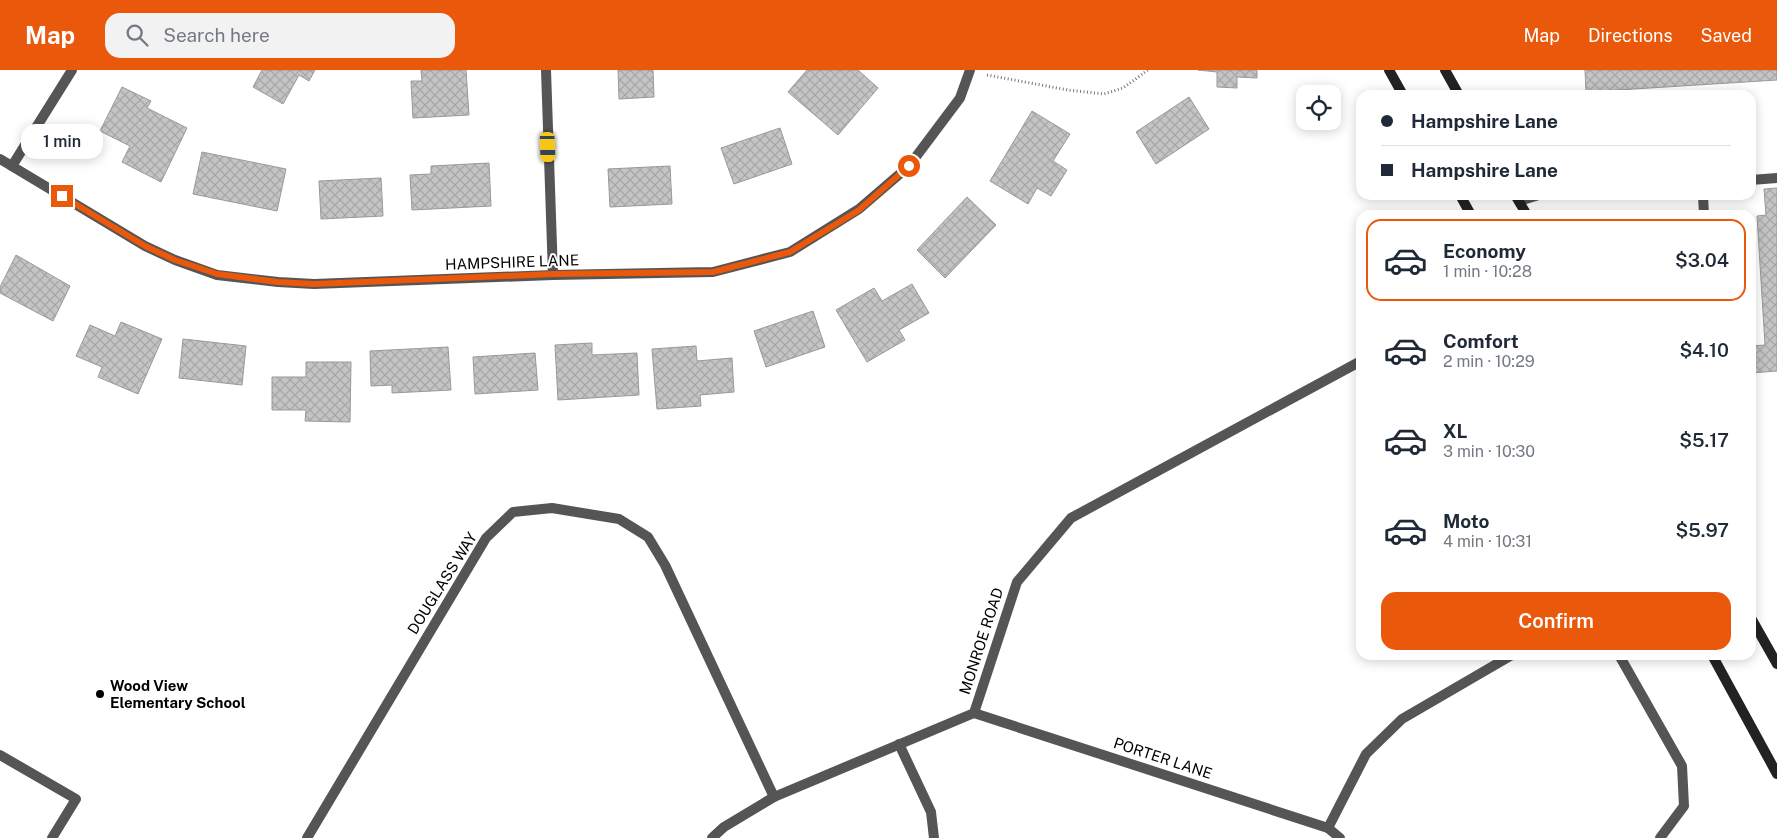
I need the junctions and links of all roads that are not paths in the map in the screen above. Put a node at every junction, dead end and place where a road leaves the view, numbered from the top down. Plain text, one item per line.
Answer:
1 (72, 70) edge
2 (546, 70) edge
3 (1389, 70) edge
4 (1445, 70) edge
5 (970, 71) edge
6 (1400, 90) edge
7 (1456, 90) edge
8 (0, 158) edge
9 (12, 166) junction
10 (1777, 178) edge
11 (1756, 180) edge
12 (553, 274) junction
13 (1356, 363) edge
14 (1756, 627) edge
15 (1503, 660) edge
16 (1622, 660) edge
17 (1715, 660) edge
18 (1777, 664) edge
19 (974, 713) junction
20 (899, 744) junction
21 (0, 755) edge
22 (1777, 774) edge
23 (774, 796) junction
24 (1328, 828) junction
25 (52, 838) edge
26 (306, 838) edge
27 (712, 838) edge
28 (934, 838) edge
29 (1340, 838) edge
30 (1660, 838) edge

1 - 9 street
2 - 12 street
3 - 6 main road
4 - 7 main road
5 - 12 street, HAMPSHIRE LANE
8 - 9 street, HAMPSHIRE LANE
9 - 12 street, HAMPSHIRE LANE
10 - 11 street
13 - 19 street, MONROE ROAD
14 - 18 main road
15 - 24 street
16 - 30 street
17 - 22 main road
19 - 20 street, MONROE ROAD
19 - 24 street, PORTER LANE
20 - 23 street, MONROE ROAD
20 - 28 street
21 - 25 street
23 - 26 street, DOUGLASS WAY
23 - 27 street, MONROE ROAD
24 - 29 street, PORTER LANE

